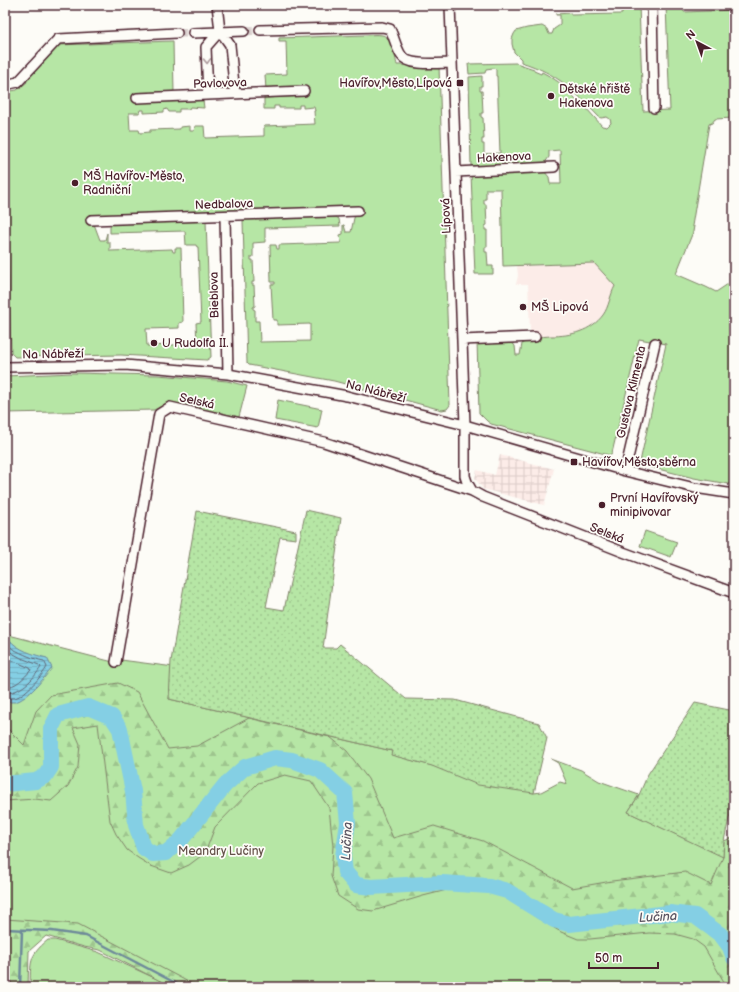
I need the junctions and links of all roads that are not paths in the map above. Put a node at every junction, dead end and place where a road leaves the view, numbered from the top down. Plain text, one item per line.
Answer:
1 (217, 5) edge
2 (450, 5) edge
3 (652, 5) edge
4 (260, 30) tunnel mouth
5 (244, 31) tunnel mouth
6 (220, 32) junction
7 (177, 33) tunnel mouth
8 (193, 33) tunnel mouth
9 (452, 63) junction
10 (5, 85) edge
11 (304, 91) dead end
12 (234, 94) junction
13 (208, 95) junction
14 (137, 98) dead end
15 (654, 108) dead end
16 (554, 167) dead end
17 (456, 172) junction
18 (358, 211) dead end
19 (224, 216) junction
20 (91, 220) dead end
21 (535, 337) dead end
22 (462, 340) junction
23 (655, 343) dead end
24 (5, 367) edge
25 (228, 374) junction
26 (465, 425) junction
27 (625, 471) junction
28 (472, 490) junction
29 (734, 494) edge
30 (734, 593) edge
31 (116, 662) dead end

1 - 6 street
2 - 9 street, Lípová
3 - 15 street
4 - 9 street
5 - 6 street
6 - 8 street
6 - 12 street
6 -> 13 street
7 - 10 street
9 - 17 street, Lípová
11 - 12 street, Pavlovova
12 - 13 street, Pavlovova
13 - 14 street, Pavlovova
16 - 17 street, Hakenova
17 - 22 street, Lípová
18 - 19 street, Nedbalova
19 - 20 street, Nedbalova
19 - 25 street, Bieblova
21 - 22 street
22 - 26 street, Lípová
23 - 27 street, Gustava Klimenta
24 - 25 street, Na Nábřeží
25 - 26 street, Na Nábřeží
26 - 27 street, Na Nábřeží
26 - 28 street
27 - 29 street, Na Nábřeží
28 - 30 street, Selská
28 - 31 street, Selská

